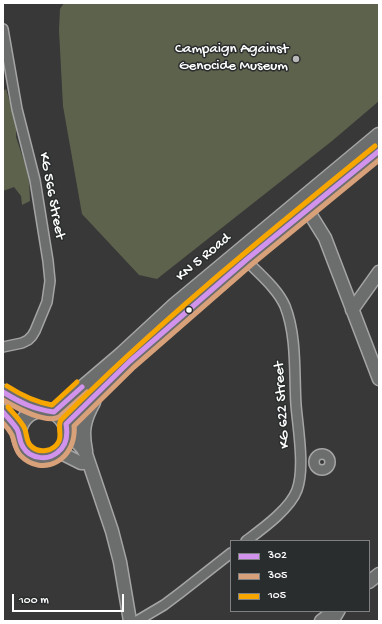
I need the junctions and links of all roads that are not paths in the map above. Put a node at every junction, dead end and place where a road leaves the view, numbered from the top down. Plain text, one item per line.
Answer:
1 (3, 29) edge
2 (379, 135) edge
3 (379, 151) edge
4 (307, 209) junction
5 (246, 260) junction
6 (379, 272) edge
7 (352, 310) junction
8 (3, 346) edge
9 (379, 379) edge
10 (99, 391) junction
11 (3, 392) edge
12 (48, 411) junction
13 (3, 412) edge
14 (67, 429) junction
15 (19, 432) junction
16 (59, 452) junction
17 (87, 457) junction
18 (300, 457) junction
19 (315, 458) junction
20 (315, 468) junction
21 (300, 469) junction
22 (247, 540) edge
23 (230, 554) edge
24 (379, 574) edge
25 (370, 581) edge
26 (333, 612) edge
27 (339, 612) edge
28 (130, 621) edge
29 (137, 621) edge
30 (321, 621) edge
31 (334, 621) edge

1 - 8 street, KG 566 Street
2 - 12 main road, KN 5 Road
3 - 4 main road, KN 5 Road
4 - 5 main road, KN 5 Road
4 - 7 main road
5 - 10 main road, KN 5 Road
5 - 18 street, KG 622 Street
6 - 7 main road
7 - 9 main road
10 - 14 main road, KN 5 Road
10 - 17 main road
11 - 12 main road
12 - 14 main road
12 - 15 main road
13 - 15 main road
14 - 16 main road
14 - 17 main road
15 - 16 main road
16 - 17 main road
17 - 28 main road
18 - 19 street
18 - 21 street, KG 622 Street
19 - 20 street
19 - 20 street
20 - 21 street
21 - 22 street, KG 622 Street
23 - 29 street
24 - 25 main road
26 - 30 main road
27 - 31 street

